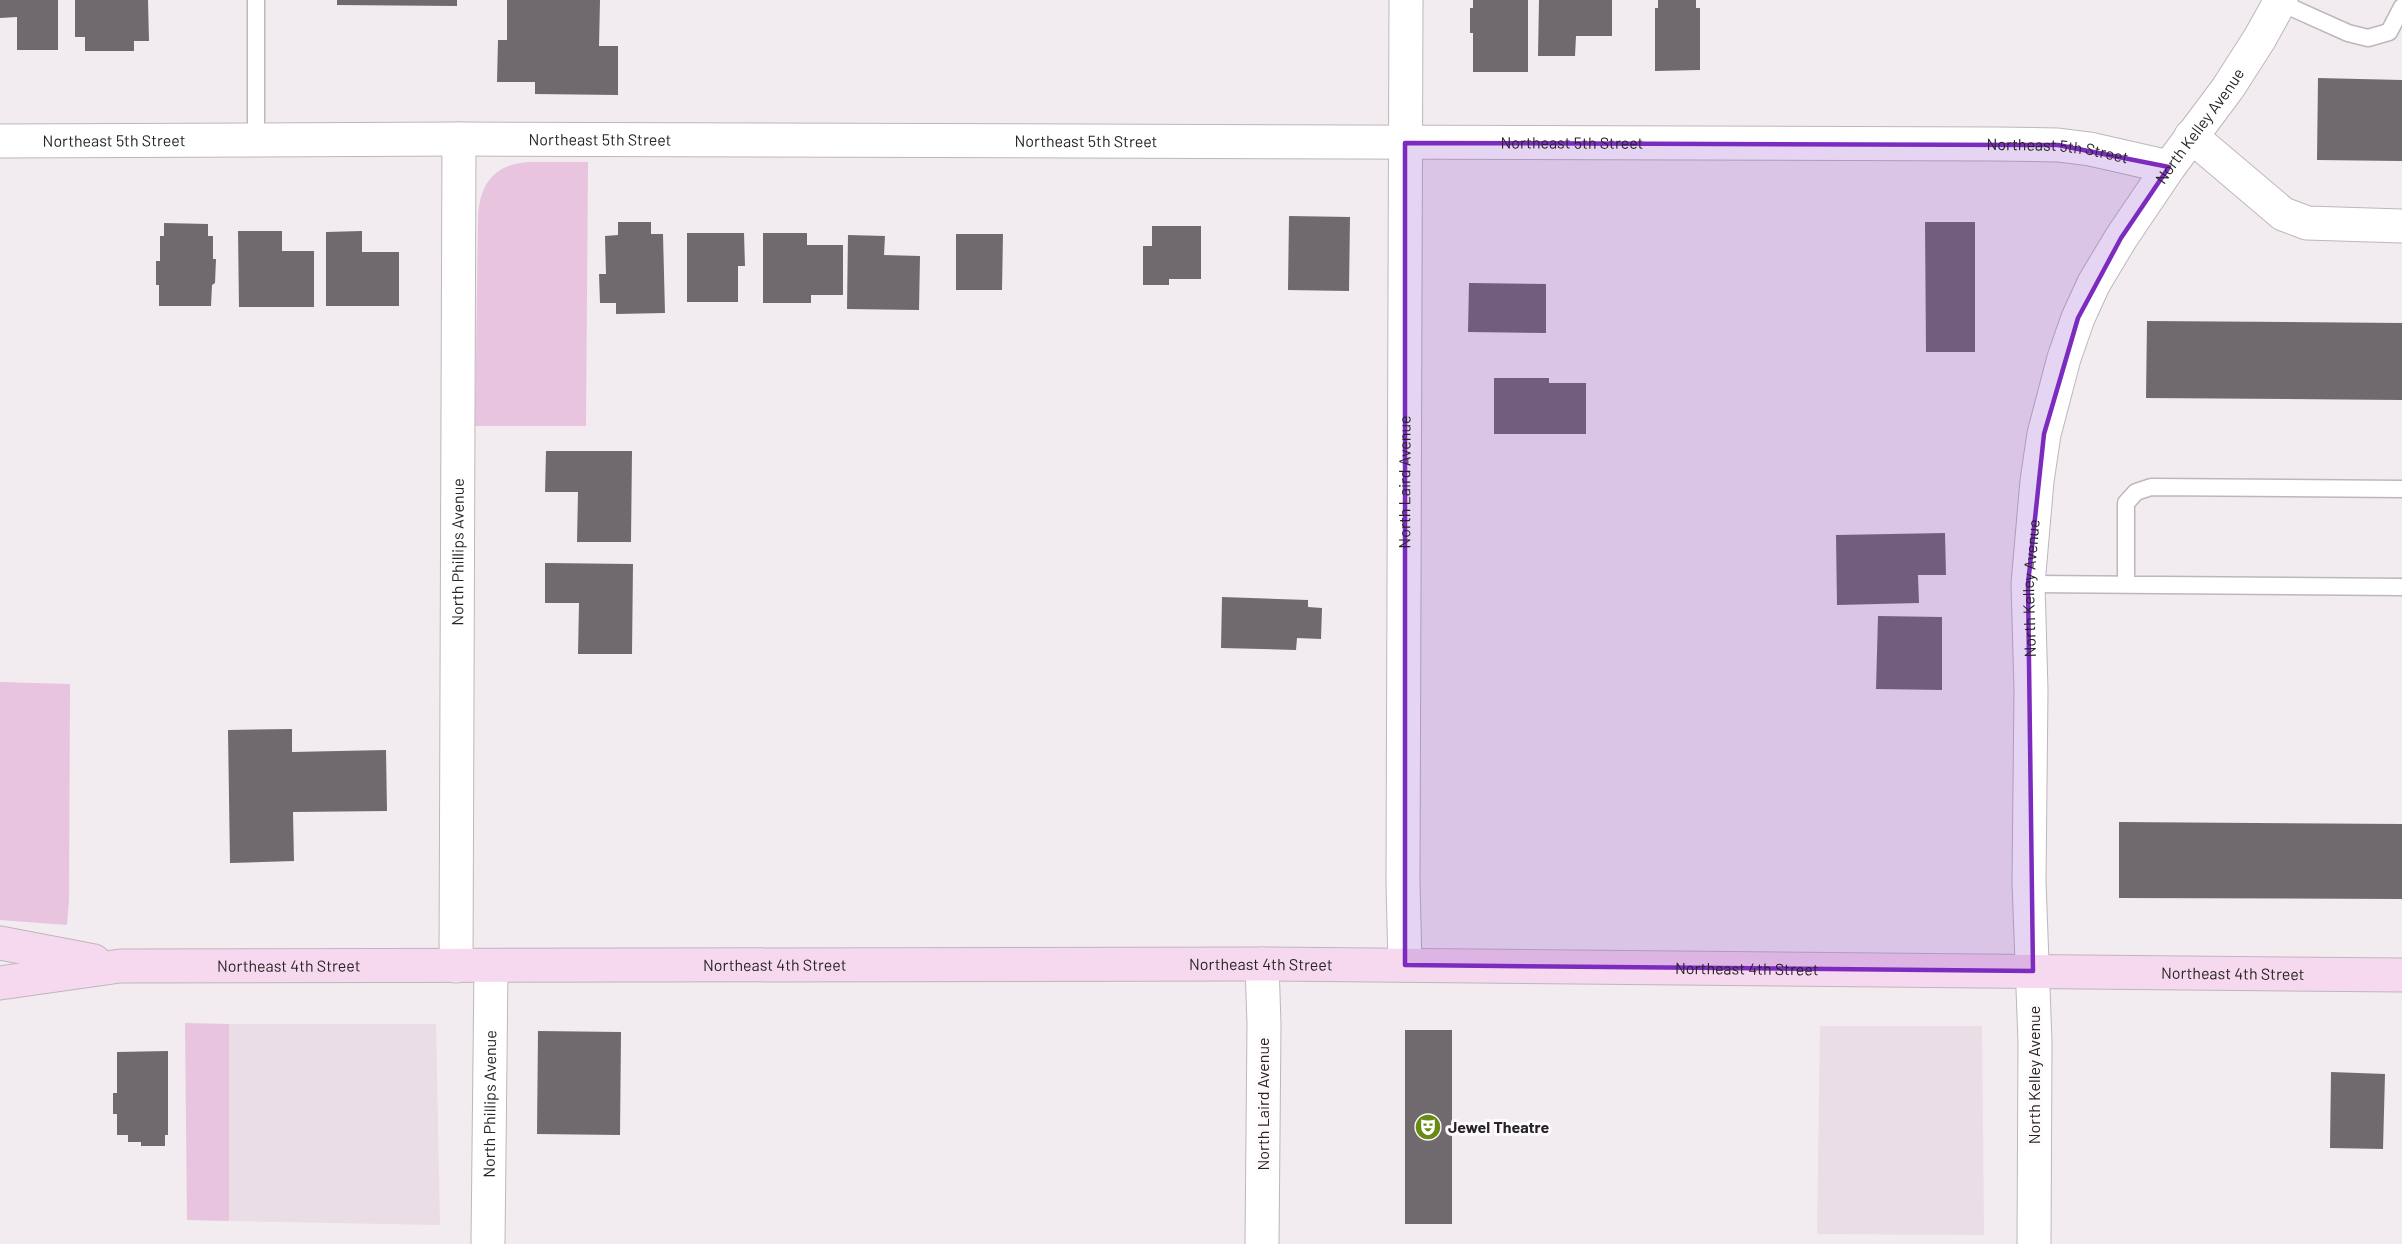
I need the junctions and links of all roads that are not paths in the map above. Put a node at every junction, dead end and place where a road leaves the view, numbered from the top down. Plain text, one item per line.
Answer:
1 (256, 0) edge
2 (1406, 0) edge
3 (2280, 1) edge
4 (2402, 7) edge
5 (2191, 136) junction
6 (459, 139) junction
7 (256, 140) junction
8 (0, 141) edge
9 (1405, 142) junction
10 (2169, 167) junction
11 (2402, 226) edge
12 (2402, 489) edge
13 (2028, 584) junction
14 (2126, 584) junction
15 (2402, 587) edge
16 (0, 943) edge
17 (1262, 964) junction
18 (1405, 965) junction
19 (120, 966) junction
20 (456, 966) junction
21 (491, 966) junction
22 (2033, 970) junction
23 (2402, 975) edge
24 (0, 982) edge
25 (488, 1244) edge
26 (1262, 1244) edge
27 (2034, 1244) edge

1 - 7 lane
2 - 9 street, North Laird Avenue
3 - 4 lane
3 - 5 street, North Kelley Avenue
5 - 10 street, North Kelley Avenue
5 - 11 street
6 - 7 street, Northeast 5th Street
6 - 9 street, Northeast 5th Street
6 - 20 street, North Phillips Avenue
7 - 8 street, Northeast 5th Street
9 - 10 street, Northeast 5th Street
9 - 18 street, North Laird Avenue
10 - 13 street, North Kelley Avenue
12 - 14 lane
13 - 14 lane
13 - 22 street, North Kelley Avenue
14 - 15 lane
16 - 19 main road, Northeast 4th Street
17 - 18 main road, Northeast 4th Street
17 - 21 main road, Northeast 4th Street
17 - 26 street, North Laird Avenue
18 - 22 main road, Northeast 4th Street
19 - 20 main road, Northeast 4th Street
19 - 24 main road, Northeast 4th Street
20 - 21 main road, Northeast 4th Street
21 - 25 street, North Phillips Avenue
22 - 23 main road, Northeast 4th Street
22 - 27 street, North Kelley Avenue

